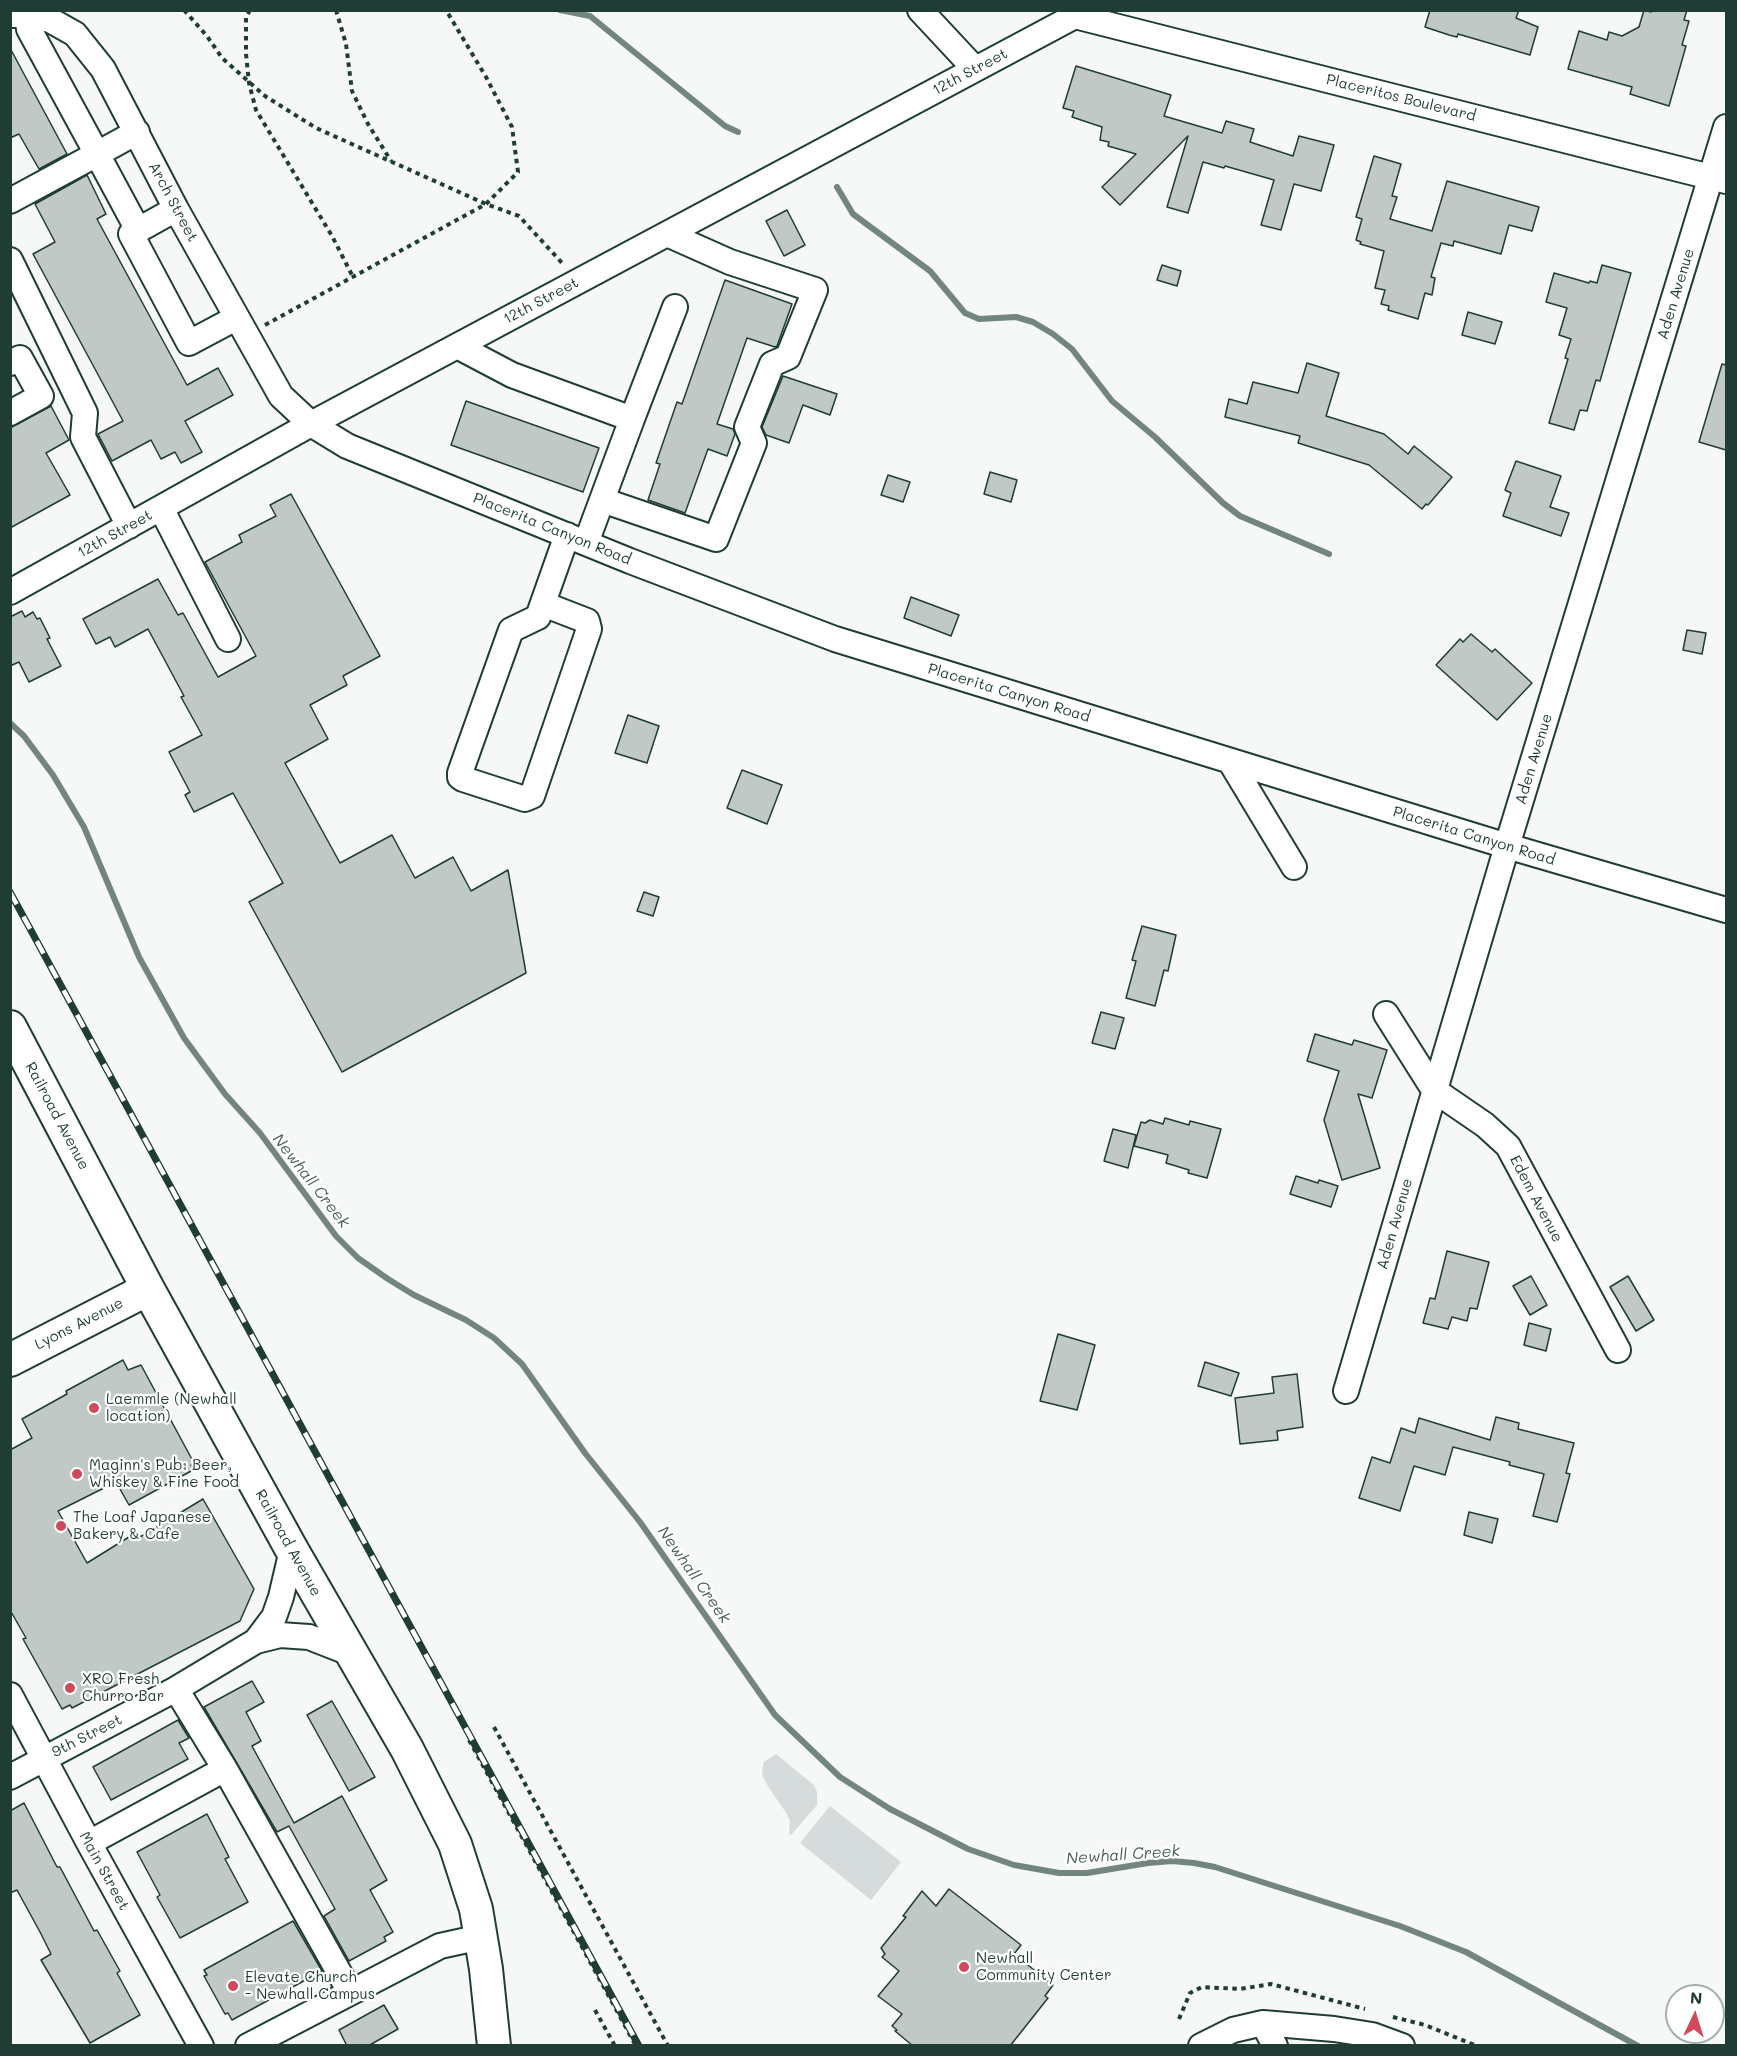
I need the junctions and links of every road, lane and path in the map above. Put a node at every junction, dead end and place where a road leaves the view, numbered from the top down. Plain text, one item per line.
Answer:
1 (184, 10) edge
2 (250, 10) edge
3 (336, 10) edge
4 (446, 10) edge
5 (920, 10) edge
6 (1074, 12) edge
7 (19, 15) edge
8 (975, 69) junction
9 (249, 83) junction
10 (1726, 128) edge
11 (137, 132) junction
12 (97, 154) junction
13 (391, 161) junction
14 (1719, 178) edge
15 (10, 201) edge
16 (486, 204) junction
17 (176, 209) junction
18 (138, 230) junction
19 (667, 234) junction
20 (10, 260) edge
21 (353, 277) junction
22 (574, 283) junction
23 (675, 307) dead end
24 (241, 327) junction
25 (457, 346) junction
26 (10, 363) edge
27 (10, 412) edge
28 (632, 419) junction
29 (311, 424) junction
30 (602, 500) junction
31 (161, 508) junction
32 (129, 526) junction
33 (577, 539) junction
34 (10, 592) edge
35 (543, 604) junction
36 (228, 639) dead end
37 (1230, 761) junction
38 (1507, 846) junction
39 (1294, 867) dead end
40 (1726, 910) edge
41 (1386, 1014) dead end
42 (10, 1027) edge
43 (1434, 1090) junction
44 (148, 1289) junction
45 (1618, 1350) dead end
46 (10, 1360) edge
47 (1346, 1391) dead end
48 (292, 1550) junction
49 (256, 1641) junction
50 (350, 1653) junction
51 (176, 1689) junction
52 (10, 1695) edge
53 (494, 1727) dead end
54 (469, 1740) dead end
55 (43, 1758) junction
56 (225, 1769) junction
57 (10, 1777) edge
58 (88, 1844) junction
59 (481, 1936) junction
60 (1240, 1989) dead end
61 (350, 1992) junction
62 (596, 2010) dead end
63 (1179, 2019) dead end
64 (1263, 2023) junction
65 (1397, 2043) edge
66 (201, 2046) edge
67 (248, 2046) edge
68 (494, 2046) edge
69 (615, 2046) edge
70 (636, 2046) edge
71 (668, 2046) edge
72 (1201, 2046) edge
73 (1275, 2046) edge

1 - 9 path
2 - 9 path
3 - 13 path
4 - 16 path
5 - 8 street
6 - 8 street, 12th Street
6 - 14 street, Placeritos Boulevard
7 - 11 street, Arch Street
7 - 12 street
8 - 19 street, 12th Street
9 - 13 path
9 - 21 path
10 - 14 street, Aden Avenue
11 - 12 street
11 - 17 street, Arch Street
12 - 15 street
12 - 18 street
13 - 16 path
14 - 38 street, Aden Avenue
16 - 21 path
16 - 22 path
17 - 18 street
17 - 24 street, Arch Street
18 - 24 street
19 - 22 street, 12th Street
19 - 30 street
20 - 32 street
21 - 24 path
22 - 25 street, 12th Street
23 - 28 street
24 - 29 street, Arch Street
25 - 28 street
25 - 29 street, 12th Street
26 - 27 street
28 - 30 street
29 - 31 street, 12th Street
29 - 33 street, Placerita Canyon Road
30 - 33 street
31 - 32 street, 12th Street
31 - 36 street
32 - 34 street, 12th Street
33 - 35 street
33 - 37 street, Placerita Canyon Road
35 - 35 street
37 - 38 street, Placerita Canyon Road
37 - 39 street
38 - 40 street, Placerita Canyon Road
38 - 43 street, Aden Avenue
41 - 43 street, Edem Avenue
42 - 44 main road, Railroad Avenue
43 - 45 street, Edem Avenue
43 - 47 street, Aden Avenue
44 - 46 main road, Lyons Avenue
44 - 48 main road, Railroad Avenue
48 - 49 street, 9th Street
48 - 50 main road, Railroad Avenue
49 - 50 street, 9th Street
49 - 51 street, 9th Street
50 - 59 main road, Railroad Avenue
51 - 55 street, 9th Street
51 - 56 street
52 - 55 street, Main Street
53 - 71 path
54 - 70 path
55 - 57 street, 9th Street
55 - 58 street, Main Street
56 - 58 street
56 - 61 street
58 - 66 street, Main Street
59 - 61 street
59 - 68 main road, Railroad Avenue
60 - 63 path
61 - 67 street
62 - 69 path
64 - 65 street
64 - 72 street
64 - 73 street

